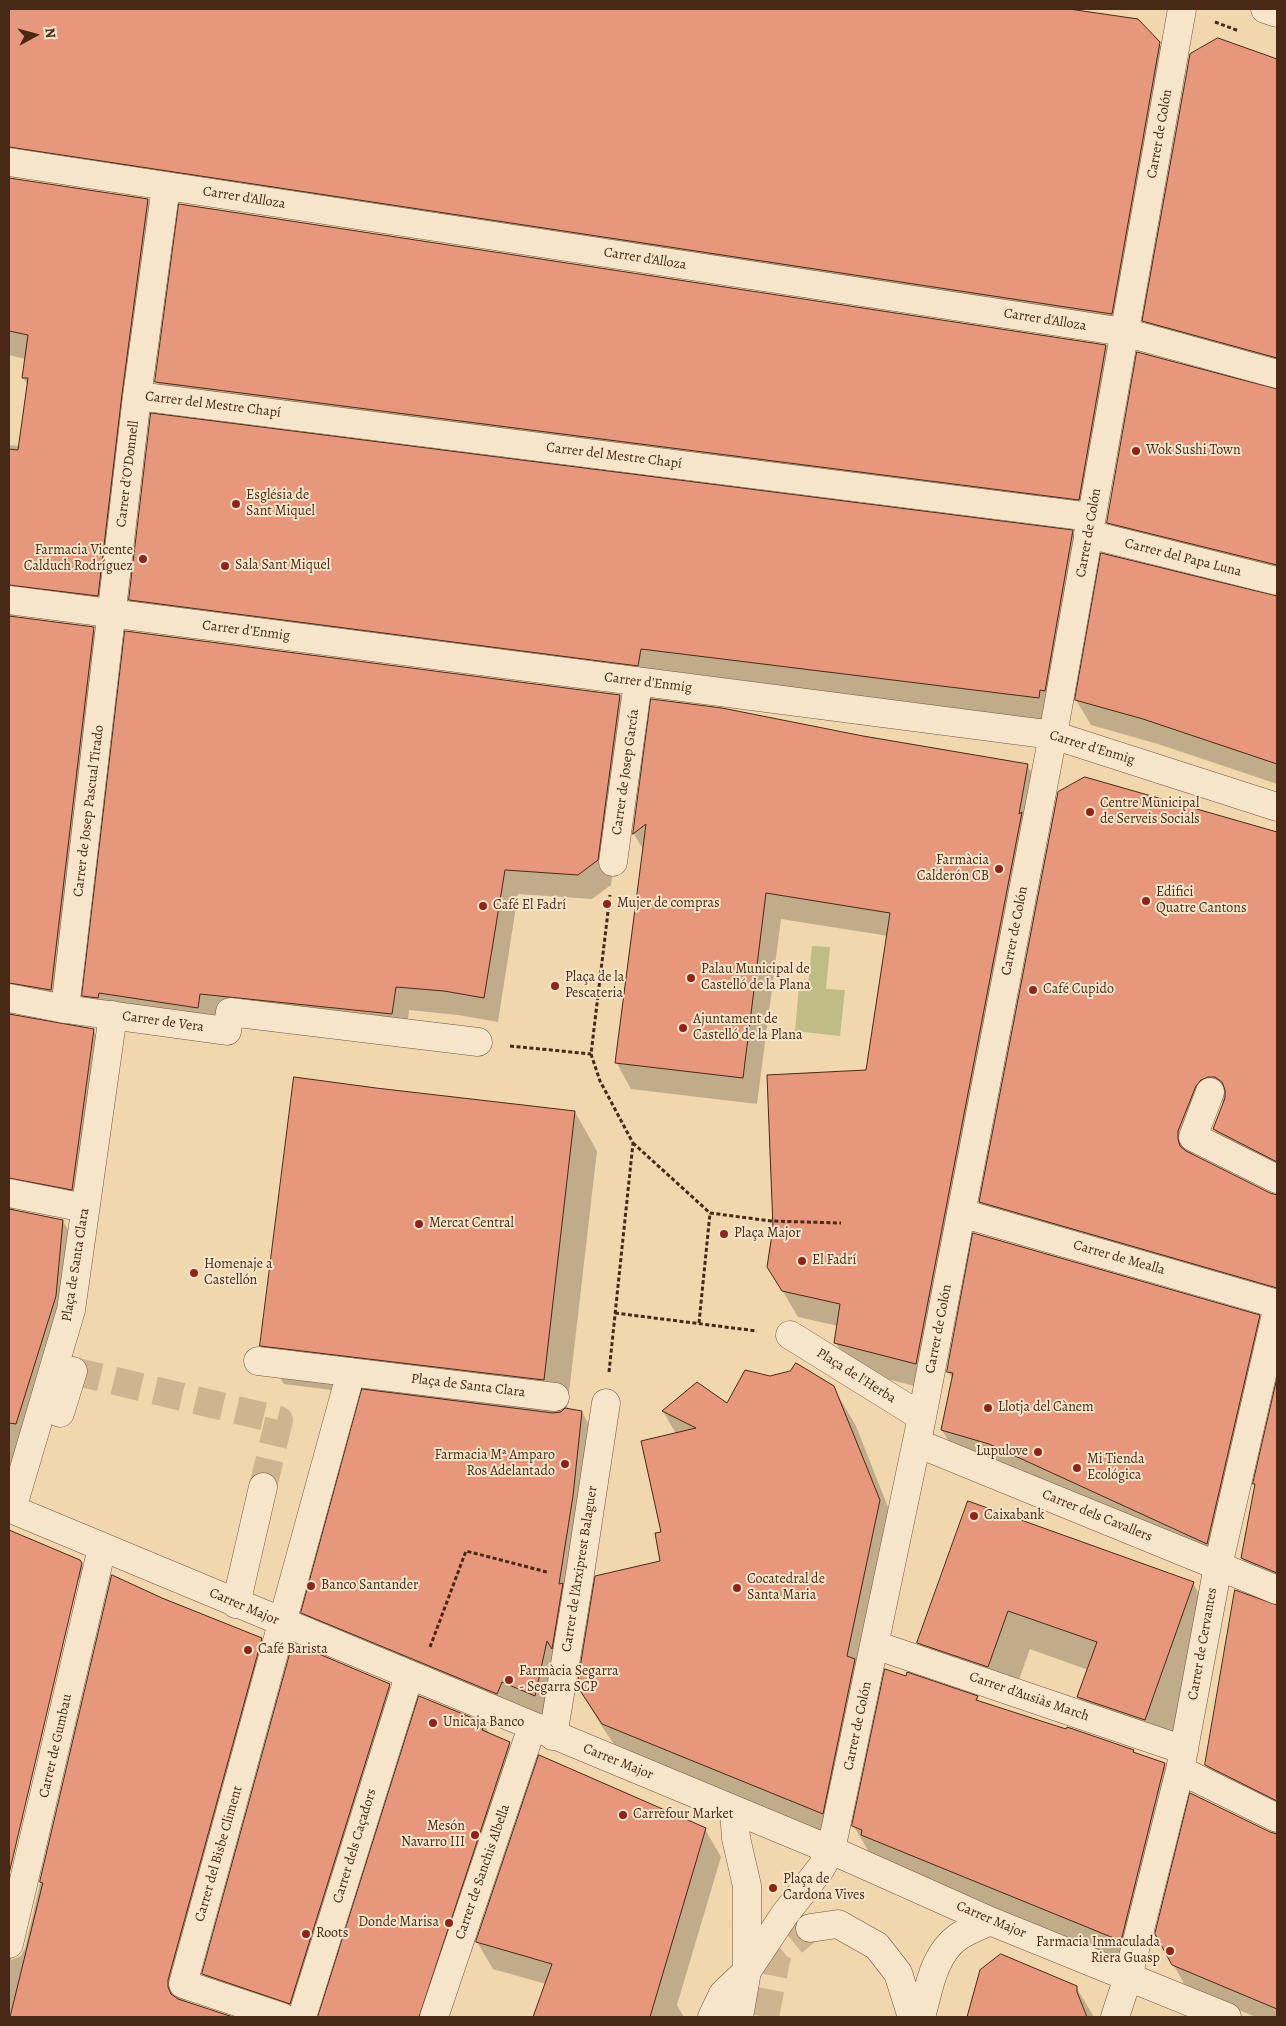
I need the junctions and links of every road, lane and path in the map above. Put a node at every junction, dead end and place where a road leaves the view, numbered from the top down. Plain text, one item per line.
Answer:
1 (1182, 9) edge
2 (1265, 9) edge
3 (1277, 13) edge
4 (9, 162) edge
5 (166, 186) junction
6 (1124, 332) junction
7 (1277, 374) edge
8 (138, 396) junction
9 (1090, 526) junction
10 (1277, 581) edge
11 (9, 600) edge
12 (112, 613) junction
13 (638, 682) junction
14 (1053, 735) junction
15 (1277, 807) edge
16 (614, 862) joint
17 (9, 998) edge
18 (66, 1008) junction
19 (113, 1015) junction
20 (478, 1042) joint
21 (591, 1054) junction
22 (1210, 1092) dead end
23 (633, 1143) junction
24 (1277, 1179) edge
25 (9, 1192) edge
26 (86, 1208) junction
27 (710, 1213) junction
28 (961, 1213) junction
29 (841, 1223) dead end
30 (1277, 1304) edge
31 (1277, 1310) edge
32 (616, 1313) junction
33 (699, 1323) junction
34 (790, 1335) joint
35 (258, 1361) dead end
36 (73, 1371) dead end
37 (350, 1372) junction
38 (555, 1397) dead end
39 (606, 1403) joint
40 (920, 1430) junction
41 (263, 1487) tunnel mouth
42 (16, 1511) edge
43 (102, 1548) junction
44 (1218, 1566) junction
45 (579, 1580) junction
46 (1277, 1590) edge
47 (236, 1604) junction
48 (283, 1623) junction
49 (875, 1645) junction
50 (413, 1677) junction
51 (542, 1731) junction
52 (1182, 1760) junction
53 (734, 1811) junction
54 (1277, 1818) edge
55 (831, 1850) junction
56 (990, 1921) junction
57 (810, 1928) tunnel mouth
58 (9, 1944) edge
59 (747, 1971) junction
60 (1128, 1977) junction
61 (282, 2017) edge
62 (302, 2017) edge
63 (434, 2017) edge
64 (712, 2017) edge
65 (739, 2017) edge
66 (912, 2017) edge
67 (921, 2017) edge
68 (1115, 2017) edge
69 (1226, 2017) edge

1 - 6 street, Carrer de Colón
2 - 3 street
4 - 5 street, Carrer d'Alloza
5 - 6 street, Carrer d'Alloza
5 - 8 street, Carrer d'O'Donnell
6 - 7 street, Carrer d'Alloza
6 - 9 street, Carrer de Colón
8 - 9 street, Carrer del Mestre Chapí
8 - 12 street, Carrer d'O'Donnell
9 - 10 street, Carrer del Papa Luna
9 - 14 street, Carrer de Colón
11 - 12 street, Carrer d'Enmig
12 - 13 street, Carrer d'Enmig
12 - 18 street, Carrer de Josep Pascual Tirado
13 - 14 street, Carrer d'Enmig
13 - 16 street, Carrer de Josep García
14 - 15 street, Carrer d'Enmig
14 - 28 street, Carrer de Colón
16 - 21 path
17 - 18 street, Carrer de Vera
18 - 19 street, Carrer de Vera
19 - 20 street, Carrer de Vera
19 - 26 street, Plaça de Santa Clara
20 - 21 path
21 - 23 path
22 - 24 street
23 - 27 path
23 - 32 path
25 - 26 street
26 - 42 street, Plaça de Santa Clara
27 - 29 path
27 - 33 path
28 - 30 street, Carrer de Mealla
28 - 40 street, Carrer de Colón
31 - 44 street, Carrer de Cervantes
32 - 33 path
32 - 39 path
33 - 34 path
34 - 40 street, Plaça de l'Herba
35 - 37 street, Plaça de Santa Clara
36 - 42 street
37 - 38 street, Plaça de Santa Clara
37 - 48 street
39 - 45 street, Carrer de l'Arxiprest Balaguer
40 - 44 street, Carrer dels Cavallers
40 - 49 street, Carrer de Colón
41 - 47 street
42 - 43 street, Carrer Major
43 - 47 street, Carrer Major
43 - 58 street, Carrer de Gumbau
44 - 46 street, Carrer dels Cavallers
44 - 52 street, Carrer de Cervantes
45 - 50 path
45 - 51 street, Carrer de l'Arxiprest Balaguer
47 - 48 street, Carrer Major
48 - 50 street, Carrer Major
48 - 61 street, Carrer del Bisbe Climent
49 - 52 street, Carrer d'Ausiàs March
49 - 55 street, Carrer de Colón
50 - 51 street, Carrer Major
50 - 62 street, Carrer dels Caçadors
51 - 53 street, Carrer Major
51 - 63 street, Carrer de Sanchis Albella
52 - 54 street, Carrer d'Ausiàs March
52 - 60 street, Carrer de Cervantes
53 - 55 street, Carrer Major
53 - 59 street
55 - 56 street, Carrer Major
55 - 59 street
56 - 60 street, Carrer Major
56 - 67 street
57 - 66 street
59 - 64 street
59 - 65 street
60 - 68 street, Carrer de Cervantes
60 - 69 street, Carrer Major

